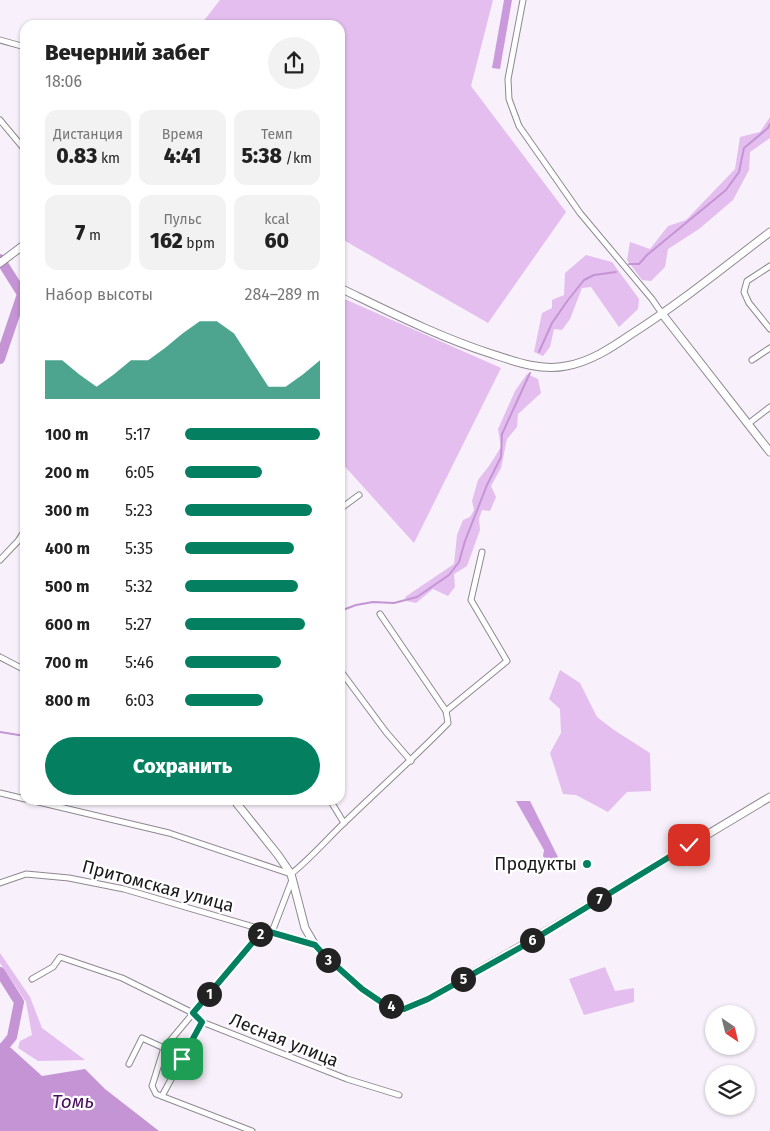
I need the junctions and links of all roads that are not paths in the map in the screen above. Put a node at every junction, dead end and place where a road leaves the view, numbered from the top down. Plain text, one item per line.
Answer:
1 (523, 0) edge
2 (0, 40) edge
3 (20, 46) edge
4 (0, 120) edge
5 (20, 144) edge
6 (770, 232) edge
7 (20, 247) edge
8 (0, 263) edge
9 (770, 266) edge
10 (345, 290) edge
11 (663, 315) junction
12 (770, 329) edge
13 (770, 348) edge
14 (752, 360) dead end
15 (770, 407) edge
16 (748, 424) junction
17 (770, 452) edge
18 (359, 495) dead end
19 (345, 506) edge
20 (20, 538) edge
21 (482, 552) dead end
22 (0, 560) edge
23 (380, 614) dead end
24 (0, 657) edge
25 (20, 667) edge
26 (345, 677) edge
27 (446, 711) junction
28 (410, 761) junction
29 (0, 793) edge
30 (770, 797) edge
31 (20, 798) edge
32 (51, 805) edge
33 (238, 805) edge
34 (333, 805) edge
35 (344, 822) junction
36 (292, 877) junction
37 (0, 883) edge
38 (263, 930) junction
39 (272, 932) junction
40 (315, 945) junction
41 (32, 979) dead end
42 (193, 1013) junction
43 (202, 1022) junction
44 (164, 1048) junction
45 (129, 1064) dead end
46 (399, 1095) dead end
47 (162, 1096) junction
48 (252, 1131) edge

1 - 11 street
2 - 3 street
4 - 5 street
6 - 11 street
7 - 8 street
9 - 12 street
10 - 11 street
11 - 16 street
13 - 14 street
15 - 16 street
16 - 17 street
18 - 19 street
20 - 22 street
21 - 27 street
23 - 27 street
24 - 25 street
26 - 28 street
27 - 28 street
28 - 35 street
29 - 31 street
30 - 40 street, Притомская улица
32 - 36 street
33 - 36 street
34 - 35 street
35 - 36 street
36 - 39 street
36 - 40 street
37 - 38 street, Притомская улица
38 - 39 street, Притомская улица
38 - 42 street
39 - 40 street, Притомская улица
41 - 42 street, Лесная улица
42 - 43 street, Лесная улица
42 - 44 street
43 - 46 street, Лесная улица
43 - 47 street
44 - 45 street
44 - 47 street
47 - 48 street

